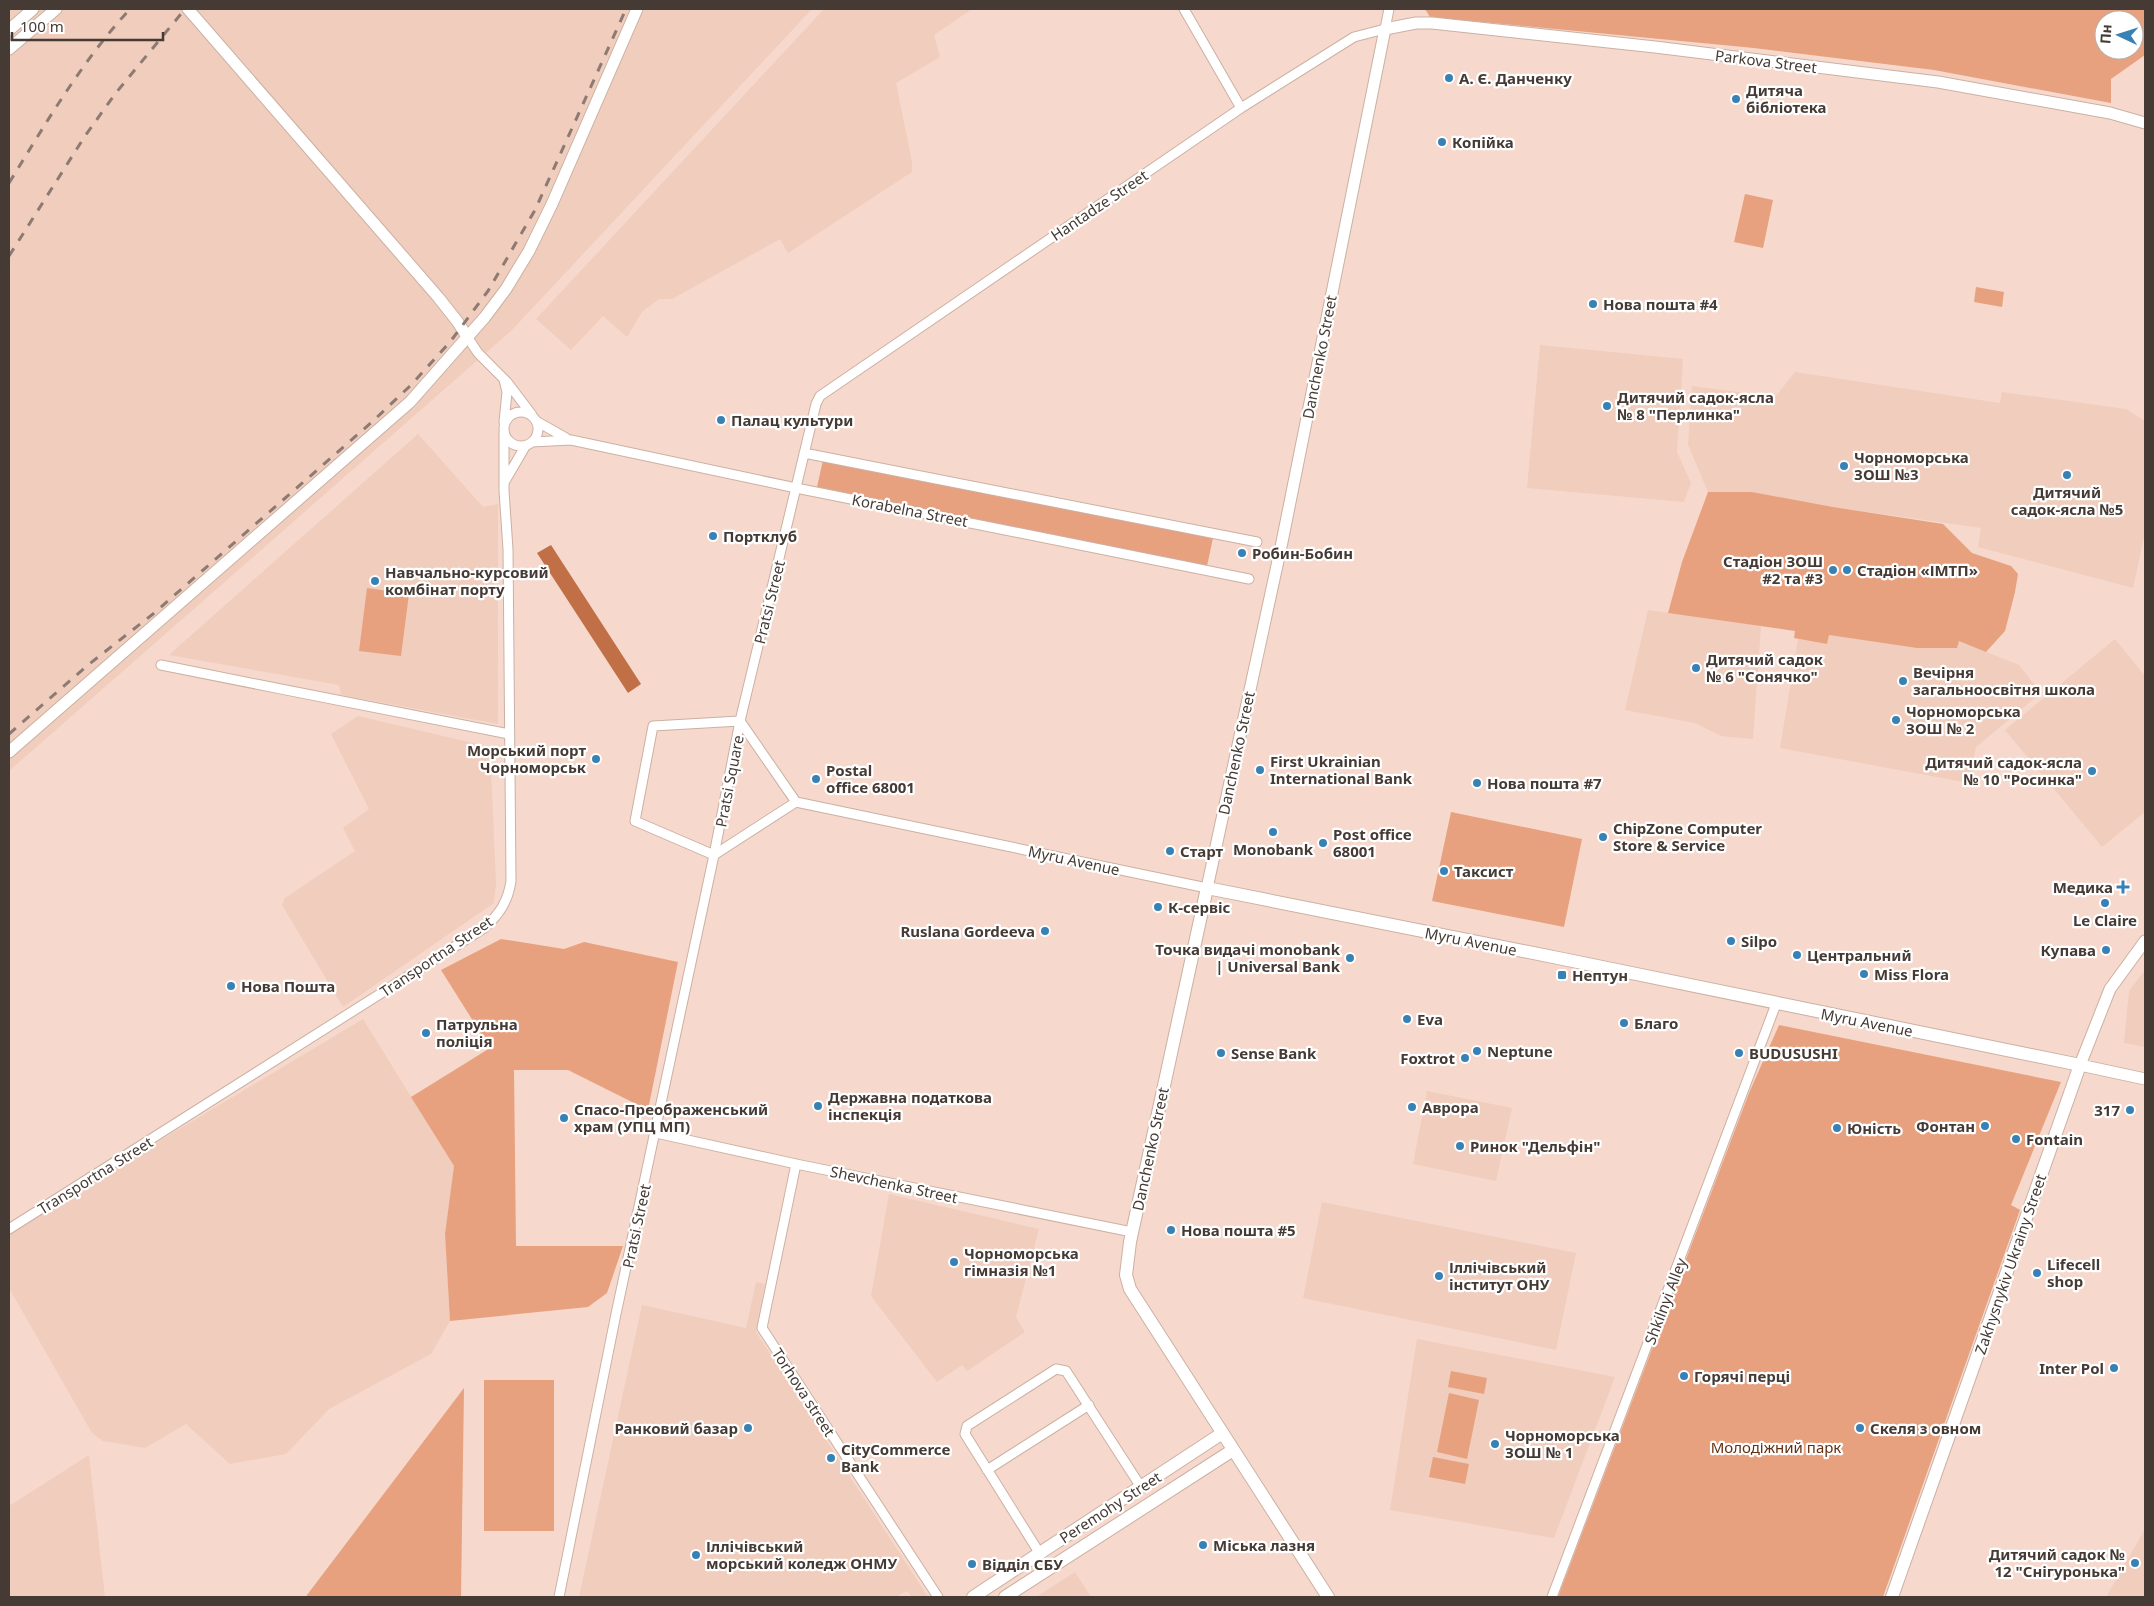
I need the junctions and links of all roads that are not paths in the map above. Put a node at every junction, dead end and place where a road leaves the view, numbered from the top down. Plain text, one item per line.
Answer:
1 (33, 9) edge
2 (56, 9) edge
3 (637, 9) edge
4 (1184, 9) edge
5 (1389, 9) edge
6 (190, 10) edge
7 (1385, 29) junction
8 (9, 30) edge
9 (9, 49) edge
10 (1241, 108) junction
11 (2145, 123) edge
12 (468, 338) junction
13 (502, 376) junction
14 (820, 396) joint
15 (534, 418) junction
16 (504, 429) junction
17 (571, 440) junction
18 (529, 443) junction
19 (804, 453) junction
20 (504, 486) junction
21 (796, 488) junction
22 (1257, 542) dead end
23 (1249, 579) dead end
24 (161, 666) dead end
25 (740, 722) junction
26 (509, 734) junction
27 (9, 752) edge
28 (796, 802) junction
29 (714, 855) junction
30 (1206, 888) junction
31 (2145, 941) edge
32 (1776, 1004) junction
33 (2080, 1065) junction
34 (2145, 1079) edge
35 (656, 1133) junction
36 (796, 1164) junction
37 (9, 1229) edge
38 (1132, 1232) junction
39 (1090, 1405) junction
40 (1222, 1434) junction
41 (1233, 1450) junction
42 (988, 1470) junction
43 (1141, 1487) junction
44 (1040, 1554) junction
45 (559, 1597) edge
46 (938, 1597) edge
47 (973, 1597) edge
48 (1005, 1597) edge
49 (1328, 1597) edge
50 (1552, 1597) edge
51 (1892, 1597) edge

1 - 8 street
2 - 9 street
3 - 12 street
4 - 10 street
5 - 7 street
6 - 12 street
7 - 10 street, Hantadze Street
7 - 11 street, Parkova Street
7 - 30 street, Danchenko Street
10 - 14 street, Hantadze Street
12 - 13 street
12 - 27 street
13 - 15 street
13 - 16 street, Transportna Street
14 - 19 street, Pratsi Street
15 - 16 street
15 - 17 street
15 - 18 street
16 - 18 street
16 - 20 street, Transportna Street
17 - 18 street
17 - 21 street, Korabelna Street
18 - 20 street
19 - 21 street, Pratsi Street
19 - 22 street
20 - 26 street, Transportna Street
21 - 23 street, Korabelna Street
21 - 25 street, Pratsi Street
24 - 26 street
25 - 28 street, Pratsi Square
25 - 29 street, Pratsi Square
25 - 29 street
26 - 37 street, Transportna Street
28 - 29 street, Pratsi Square
28 - 30 street, Myru Avenue
29 - 35 street, Pratsi Street
30 - 32 main road, Myru Avenue
30 - 38 main road, Danchenko Street
31 - 33 street, Zakhysnykiv Ukrainy Street
32 - 33 main road, Myru Avenue
32 - 50 street, Shkilnyi Alley
33 - 34 street, Myru Avenue
33 - 51 main road, Zakhysnykiv Ukrainy Street
35 - 36 street, Shevchenka Street
35 - 45 street, Pratsi Street
36 - 38 street, Shevchenka Street
36 - 46 street, Torhova street
38 - 40 main road, Danchenko Street
39 - 42 street
39 - 42 street
39 - 43 street
40 - 41 main road, Danchenko Street
40 - 43 main road, Peremohy Street
41 - 48 main road, Peremohy Street
41 - 49 main road, Danchenko Street
42 - 44 street
43 - 44 main road, Peremohy Street
44 - 47 main road, Peremohy Street

